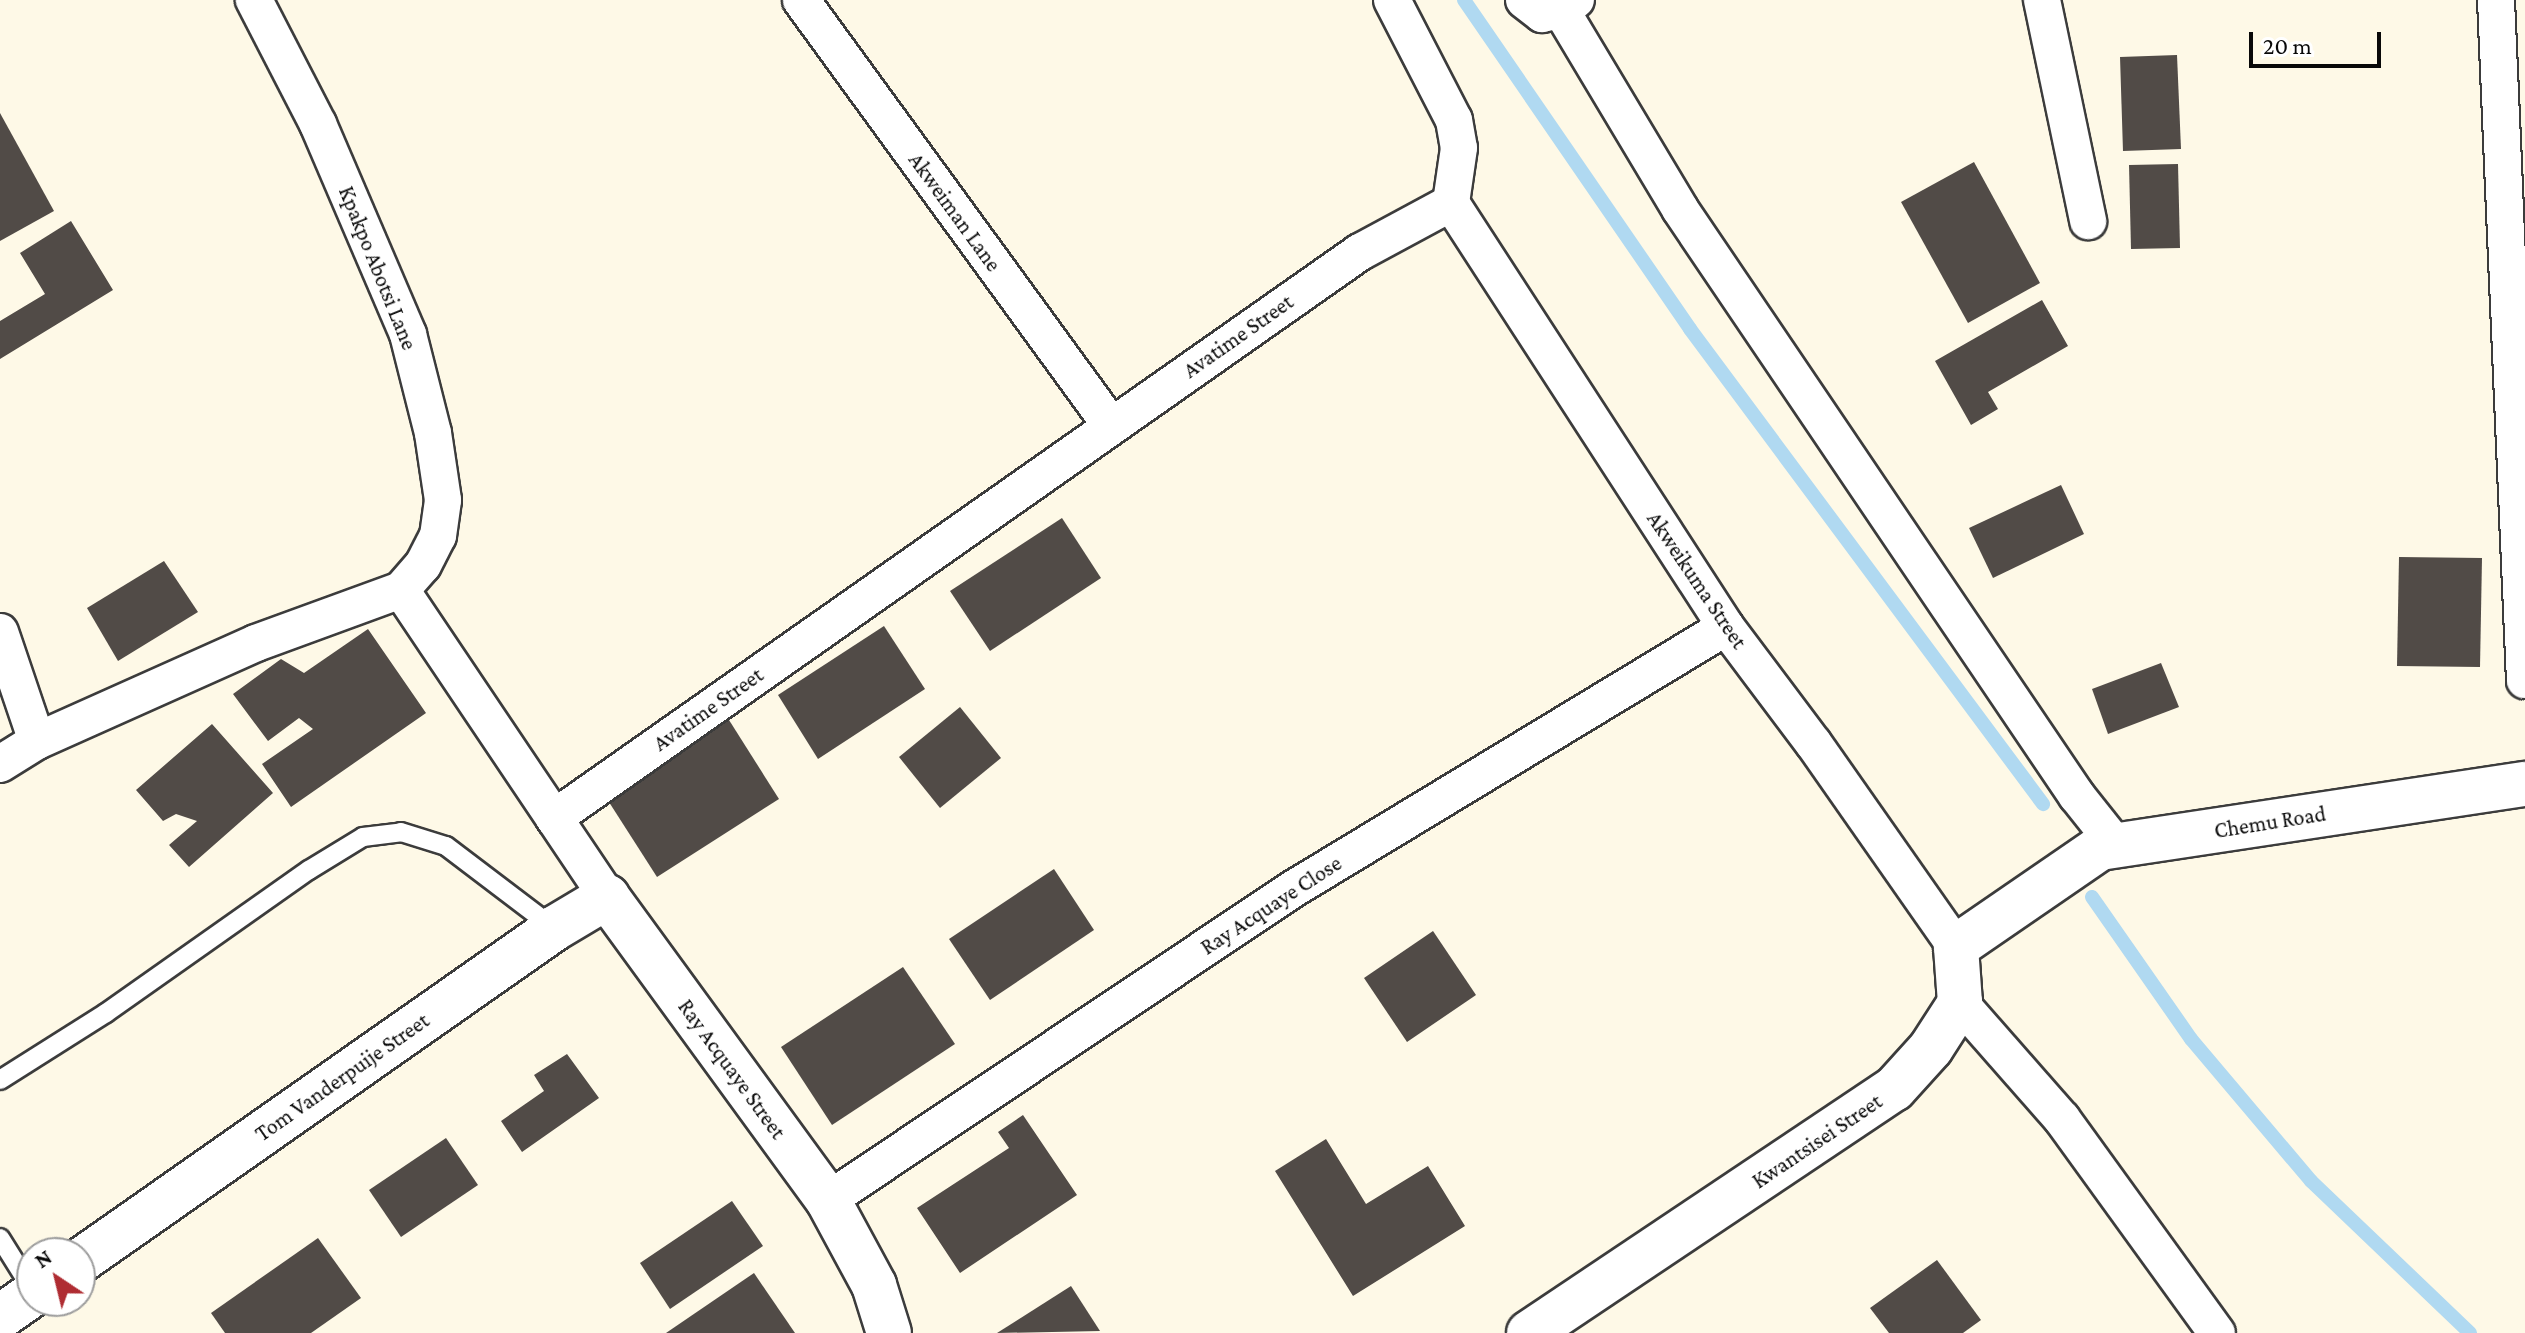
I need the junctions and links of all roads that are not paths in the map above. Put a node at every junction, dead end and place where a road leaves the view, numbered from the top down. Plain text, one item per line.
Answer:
1 (254, 0) edge
2 (801, 0) edge
3 (1392, 0) edge
4 (1524, 0) edge
5 (2042, 0) edge
6 (2496, 0) edge
7 (1568, 5) edge
8 (1451, 203) junction
9 (2088, 221) dead end
10 (1110, 424) junction
11 (401, 590) junction
12 (1726, 627) junction
13 (0, 632) edge
14 (2525, 680) edge
15 (37, 741) junction
16 (0, 764) edge
17 (2525, 784) edge
18 (554, 818) junction
19 (2108, 847) junction
20 (607, 897) junction
21 (555, 928) junction
22 (1956, 947) junction
23 (1960, 1003) junction
24 (0, 1080) edge
25 (828, 1200) junction
26 (0, 1238) edge
27 (96, 1250) edge
28 (16, 1265) edge
29 (16, 1304) edge
30 (0, 1317) edge
31 (889, 1333) edge
32 (1529, 1333) edge
33 (2217, 1333) edge

1 - 11 street, Kpakpo Abotsi Lane
2 - 10 street, Akweiman Lane
3 - 8 street
4 - 7 street
5 - 9 street
6 - 14 street
7 - 19 street
8 - 10 street, Avatime Street
8 - 12 street, Akweikuma Street
10 - 18 street, Avatime Street
11 - 15 street
11 - 18 street
12 - 22 street, Akweikuma Street
12 - 25 street, Ray Acquaye Close
13 - 15 street
15 - 16 street
17 - 19 street, Chemu Road
18 - 20 street, Ray Acquaye Street
19 - 22 street, Chemu Road
20 - 21 street, Tom Vanderpuije Street
20 - 25 street, Ray Acquaye Street
21 - 24 lane
21 - 27 street, Tom Vanderpuije Street
22 - 23 street
23 - 32 street, Kwantsisei Street
23 - 33 street
25 - 31 street, Ray Acquaye Street
26 - 28 lane
29 - 30 street

